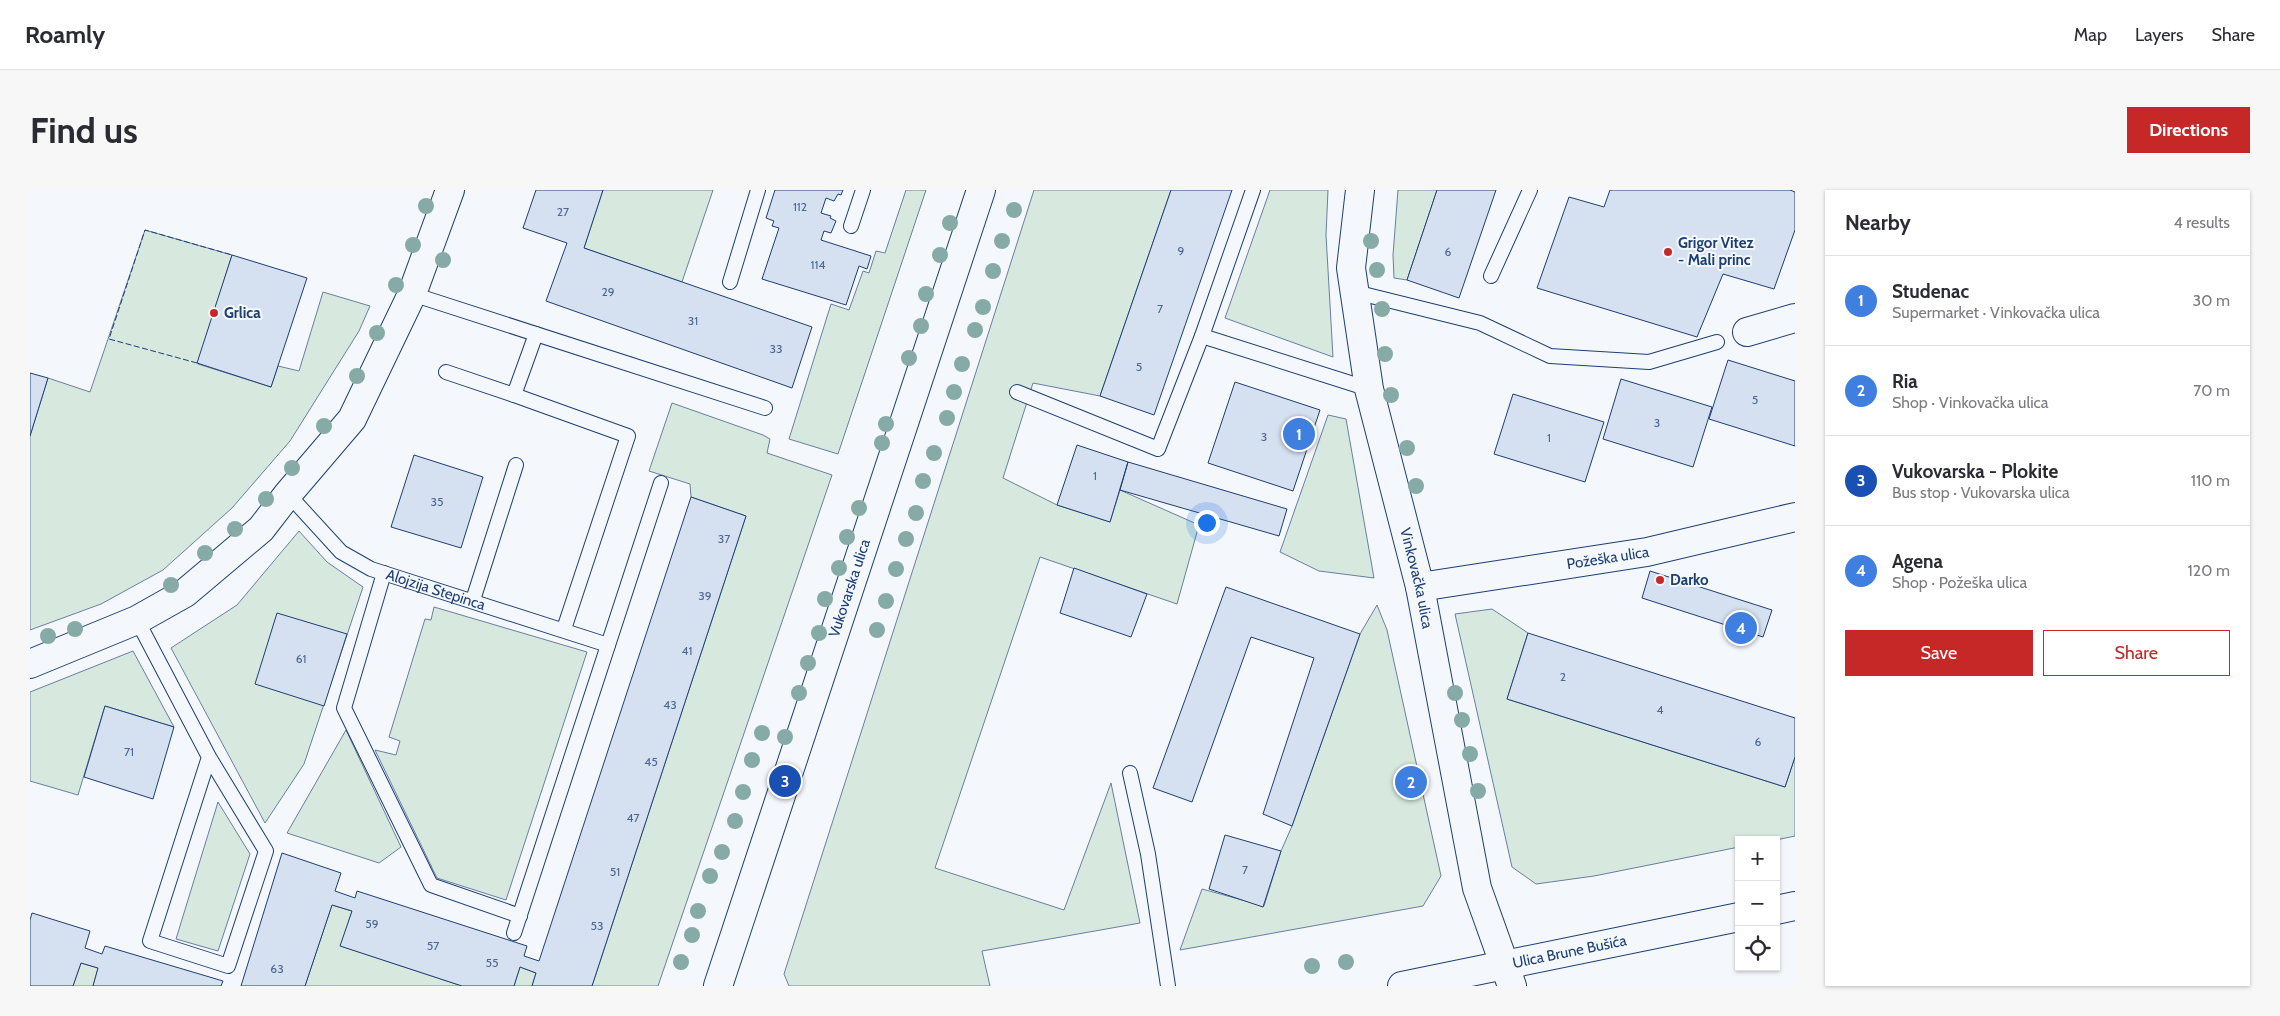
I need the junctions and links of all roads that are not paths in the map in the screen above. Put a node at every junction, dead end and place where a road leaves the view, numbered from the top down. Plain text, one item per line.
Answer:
1 (450, 190) edge
2 (758, 190) edge
3 (863, 190) edge
4 (981, 190) edge
5 (1253, 190) edge
6 (1360, 190) edge
7 (1530, 190) edge
8 (851, 226) dead end
9 (1491, 276) dead end
10 (730, 282) dead end
11 (1355, 292) junction
12 (412, 294) junction
13 (1795, 318) edge
14 (1747, 332) dead end
15 (536, 334) junction
16 (1202, 336) junction
17 (1718, 342) dead end
18 (446, 372) dead end
19 (1369, 389) junction
20 (1017, 392) dead end
21 (514, 396) junction
22 (765, 408) dead end
23 (516, 465) dead end
24 (661, 484) dead end
25 (288, 494) junction
26 (1795, 517) edge
27 (384, 573) junction
28 (1420, 587) junction
29 (472, 600) junction
30 (138, 620) junction
31 (564, 629) junction
32 (608, 645) junction
33 (30, 664) edge
34 (209, 757) junction
35 (1130, 773) dead end
36 (1795, 906) edge
37 (1780, 909) edge
38 (520, 916) junction
39 (1735, 918) edge
40 (514, 933) dead end
41 (1508, 975) edge
42 (718, 986) edge
43 (1168, 986) edge
44 (1402, 986) edge

1 - 12 street
2 - 10 lane
3 - 8 lane
4 - 42 street, Vukovarska ulica
5 - 16 lane
6 - 11 street, Vinkovačka ulica
7 - 9 lane
11 - 17 lane
11 - 19 street, Vinkovačka ulica
12 - 15 lane
12 - 25 street
13 - 14 street
15 - 21 lane
15 - 22 lane
16 - 19 lane
16 - 20 lane
18 - 21 lane
19 - 28 street, Vinkovačka ulica
21 - 31 lane
23 - 29 lane
24 - 32 lane
25 - 27 lane, Alojzija Stepinca
25 - 30 street
26 - 28 street, Požeška ulica
27 - 29 lane, Alojzija Stepinca
27 - 38 lane
28 - 41 street, Vinkovačka ulica
29 - 31 lane, Alojzija Stepinca
30 - 33 street
30 - 34 lane
31 - 32 lane, Alojzija Stepinca
32 - 38 lane
34 - 34 lane
35 - 43 lane
36 - 37 street
38 - 40 lane
39 - 41 street, Ulica Brune Bušića
41 - 44 street, Ulica Brune Bušića

